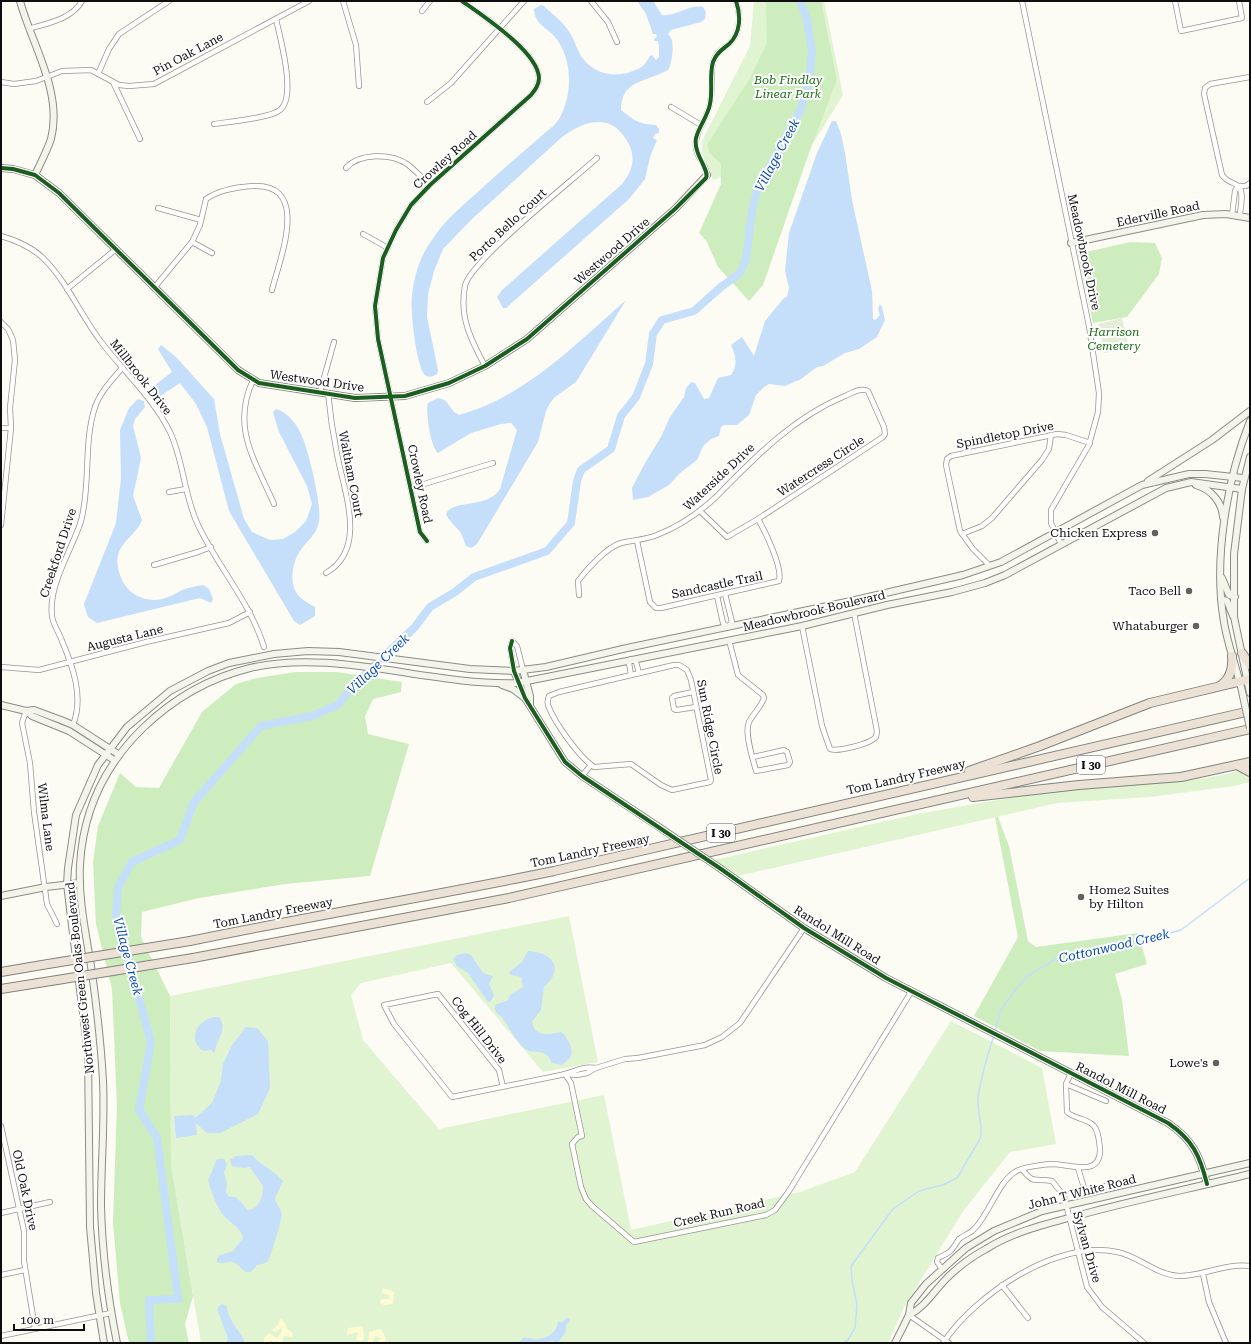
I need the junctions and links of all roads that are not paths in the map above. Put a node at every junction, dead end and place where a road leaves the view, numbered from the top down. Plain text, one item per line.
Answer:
1 (20, 1) edge
2 (82, 1) edge
3 (169, 1) edge
4 (309, 1) edge
5 (343, 1) edge
6 (430, 1) edge
7 (462, 1) edge
8 (524, 1) edge
9 (591, 1) edge
10 (736, 1) edge
11 (1022, 1) edge
12 (1175, 1) edge
13 (1239, 1) edge
14 (422, 11) dead end
15 (276, 19) junction
16 (501, 28) junction
17 (29, 29) junction
18 (617, 42) dead end
19 (98, 74) junction
20 (1250, 77) edge
21 (47, 78) junction
22 (1, 82) edge
23 (113, 82) junction
24 (359, 86) dead end
25 (426, 102) dead end
26 (671, 107) dead end
27 (214, 124) dead end
28 (701, 125) junction
29 (140, 139) dead end
30 (597, 158) dead end
31 (1, 168) edge
32 (346, 168) dead end
33 (707, 175) joint
34 (35, 176) junction
35 (1250, 183) edge
36 (430, 185) junction
37 (1238, 186) junction
38 (1233, 203) junction
39 (1240, 204) junction
40 (158, 208) dead end
41 (1232, 215) junction
42 (1240, 215) junction
43 (1250, 218) edge
44 (201, 220) junction
45 (363, 234) dead end
46 (1, 236) edge
47 (192, 242) junction
48 (1071, 243) junction
49 (388, 248) junction
50 (115, 250) junction
51 (212, 253) dead end
52 (67, 288) junction
53 (154, 288) junction
54 (272, 290) dead end
55 (2, 325) edge
56 (334, 342) dead end
57 (485, 366) junction
58 (122, 368) junction
59 (254, 380) junction
60 (866, 390) joint
61 (320, 392) junction
62 (328, 393) junction
63 (390, 398) junction
64 (1250, 411) edge
65 (1250, 421) edge
66 (1, 428) edge
67 (12, 428) junction
68 (1052, 436) junction
69 (1090, 443) junction
70 (1250, 457) edge
71 (493, 462) dead end
72 (1232, 476) junction
73 (1244, 478) junction
74 (1186, 483) junction
75 (1142, 485) junction
76 (1230, 487) junction
77 (410, 488) junction
78 (186, 489) junction
79 (1242, 489) junction
80 (169, 492) dead end
81 (274, 504) dead end
82 (700, 511) junction
83 (758, 519) junction
84 (1, 524) edge
85 (1223, 528) junction
86 (1055, 531) junction
87 (962, 534) junction
88 (427, 541) dead end
89 (637, 541) junction
90 (1062, 544) junction
91 (211, 546) junction
92 (154, 565) dead end
93 (990, 566) junction
94 (326, 573) dead end
95 (1222, 576) junction
96 (995, 579) junction
97 (725, 594) junction
98 (579, 595) dead end
99 (717, 596) junction
100 (1235, 597) junction
101 (1222, 599) junction
102 (851, 601) junction
103 (250, 612) junction
104 (854, 613) junction
105 (1234, 617) junction
106 (802, 626) junction
107 (728, 627) junction
108 (729, 640) junction
109 (264, 647) dead end
110 (1242, 653) junction
111 (1232, 656) junction
112 (631, 660) junction
113 (71, 662) junction
114 (1250, 665) edge
115 (1, 667) edge
116 (369, 668) joint
117 (523, 670) junction
118 (514, 671) junction
119 (639, 673) junction
120 (631, 675) junction
121 (1246, 680) edge
122 (522, 682) junction
123 (496, 684) junction
124 (1220, 686) junction
125 (693, 692) junction
126 (1250, 693) edge
127 (527, 701) junction
128 (1, 705) edge
129 (696, 707) junction
130 (26, 711) junction
131 (1250, 711) edge
132 (73, 725) junction
133 (1250, 728) edge
134 (108, 751) junction
135 (753, 756) junction
136 (116, 757) junction
137 (1250, 762) edge
138 (591, 765) junction
139 (1237, 765) junction
140 (1250, 772) edge
141 (582, 776) junction
142 (930, 784) junction
143 (933, 801) junction
144 (80, 883) junction
145 (68, 884) junction
146 (46, 887) junction
147 (1, 896) edge
148 (57, 924) dead end
149 (804, 928) junction
150 (1, 972) edge
151 (1, 989) edge
152 (911, 992) junction
153 (1070, 1072) junction
154 (565, 1074) junction
155 (1066, 1084) junction
156 (503, 1087) junction
157 (1106, 1101) dead end
158 (1, 1126) edge
159 (1250, 1163) edge
160 (1078, 1168) junction
161 (1022, 1169) junction
162 (1204, 1173) junction
163 (1250, 1174) edge
164 (1124, 1182) dead end
165 (1207, 1184) junction
166 (50, 1202) dead end
167 (1065, 1205) junction
168 (20, 1209) junction
169 (1, 1213) edge
170 (1069, 1218) junction
171 (956, 1246) junction
172 (960, 1253) junction
173 (1078, 1253) junction
174 (1250, 1266) edge
175 (942, 1269) junction
176 (25, 1270) junction
177 (1203, 1274) junction
178 (1, 1275) edge
179 (1002, 1285) junction
180 (111, 1313) junction
181 (909, 1315) junction
182 (99, 1316) junction
183 (1028, 1318) dead end
184 (35, 1329) junction
185 (1, 1336) edge
186 (945, 1342) edge
187 (104, 1343) edge
188 (117, 1343) edge
189 (895, 1343) edge
190 (1144, 1343) edge
191 (1226, 1343) edge

1 - 17 main road
2 - 17 street
3 - 19 street
4 - 15 street, Pin Oak Lane
5 - 24 street
6 - 14 street
7 - 16 street, Crowley Road
8 - 16 street
9 - 18 street
10 - 28 street
11 - 48 street, Meadowbrook Drive
12 - 13 street
15 - 23 street, Pin Oak Lane
15 - 27 street
16 - 25 street
16 - 36 street, Crowley Road
17 - 21 main road
19 - 21 street, Pin Oak Lane
19 - 23 street, Pin Oak Lane
20 - 37 street
21 - 22 street, Pin Oak Lane
21 - 34 main road
23 - 29 street
26 - 28 street
28 - 33 street
30 - 57 street, Porto Bello Court
31 - 34 main road, Westwood Drive
32 - 36 street
33 - 57 main road, Westwood Drive
34 - 50 main road, Westwood Drive
35 - 37 street
36 - 49 street, Crowley Road
37 - 38 street
37 - 39 street
38 - 39 street
38 - 41 street
39 - 42 street
40 - 44 street
41 - 42 main road, Ederville Road
41 - 48 main road, Ederville Road
42 - 43 main road, Ederville Road
44 - 47 street
44 - 54 street
45 - 49 street
46 - 52 street, Millbrook Drive
47 - 51 street
47 - 53 street
48 - 69 street, Meadowbrook Drive
49 - 63 street, Crowley Road
50 - 52 street
50 - 53 main road, Westwood Drive
52 - 58 street, Millbrook Drive
53 - 59 main road, Westwood Drive
55 - 67 street
56 - 61 street
57 - 63 main road, Westwood Drive
58 - 78 street, Millbrook Drive
58 - 113 street, Creekford Drive
59 - 61 main road, Westwood Drive
59 - 81 street
60 - 82 street, Waterside Drive
60 - 83 street, Watercress Circle
61 - 62 main road, Westwood Drive
62 - 63 main road, Westwood Drive
62 - 94 street, Waltham Court
63 - 77 street, Crowley Road
64 - 75 main road
65 - 72 main road
66 - 67 street
67 - 84 street
68 - 69 street, Spindletop Drive
68 - 87 street
68 - 87 street, Spindletop Drive
69 - 86 street, Meadowbrook Drive
70 - 73 main road
71 - 77 street
72 - 73 main road, Meadowbrook Boulevard
72 - 75 main road, Meadowbrook Boulevard
72 - 76 main road
73 - 79 main road
74 - 76 main road, Meadowbrook Boulevard
74 - 85 main road
74 - 90 main road, Meadowbrook Boulevard
75 - 86 main road, Meadowbrook Boulevard
76 - 79 main road, Meadowbrook Boulevard
76 - 85 main road
77 - 88 street, Crowley Road
78 - 80 street
78 - 91 street, Millbrook Drive
79 - 100 main road
82 - 83 street, Watercress Circle
82 - 89 street, Waterside Drive
83 - 97 street, Sandcastle Trail
85 - 95 main road
86 - 90 street, Meadowbrook Drive
86 - 93 main road, Meadowbrook Boulevard
87 - 93 street
89 - 98 street, Waterside Drive
89 - 99 street, Sandcastle Trail
90 - 96 main road, Meadowbrook Boulevard
91 - 92 street
91 - 103 street, Millbrook Drive
93 - 96 main road
93 - 102 main road, Meadowbrook Boulevard
95 - 100 main road
95 - 101 main road
96 - 104 main road, Meadowbrook Boulevard
97 - 99 street, Sandcastle Trail
97 - 107 street
99 - 107 street
100 - 105 main road
101 - 105 main road
101 - 111 main road
102 - 104 main road
102 - 107 main road, Meadowbrook Boulevard
103 - 109 street, Millbrook Drive
103 - 113 street, Augusta Lane
104 - 106 main road, Meadowbrook Boulevard
104 - 106 street
105 - 110 main road
106 - 108 main road, Meadowbrook Boulevard
107 - 108 main road
107 - 117 main road, Meadowbrook Boulevard
108 - 112 main road, Meadowbrook Boulevard
108 - 135 street
110 - 114 highway
110 - 121 main road
111 - 121 main road
111 - 124 highway
112 - 119 street
112 - 120 street
112 - 122 main road, Meadowbrook Boulevard
113 - 115 street, Augusta Lane
113 - 132 street, Creekford Drive
116 - 123 main road, Meadowbrook Boulevard
116 - 136 main road, Northwest Green Oaks Boulevard
117 - 118 main road, Meadowbrook Boulevard
117 - 118 street, Randol Mill Road
117 - 122 main road, Randol Mill Road
118 - 122 main road, Randol Mill Road
118 - 134 main road, Northwest Green Oaks Boulevard
119 - 120 street, Sun Ridge Circle
119 - 125 street, Sun Ridge Circle
120 - 138 street, Sun Ridge Circle
121 - 124 highway
121 - 126 main road
121 - 133 main road, bridge
122 - 123 main road, Meadowbrook Boulevard
122 - 127 main road, Randol Mill Road
123 - 127 main road
124 - 142 highway
125 - 129 street, Sun Ridge Circle
125 - 129 street
127 - 141 main road, Randol Mill Road
128 - 130 main road
129 - 138 street, Sun Ridge Circle
130 - 132 main road
130 - 134 main road
130 - 146 street, Wilma Lane
131 - 142 highway, Tom Landry Freeway / I 30
132 - 134 main road
133 - 143 highway, I 30
134 - 136 main road
134 - 145 main road, Northwest Green Oaks Boulevard
135 - 135 street
136 - 144 main road, Northwest Green Oaks Boulevard
137 - 139 highway
138 - 141 street
139 - 140 highway
139 - 143 highway
141 - 149 main road, Randol Mill Road, bridge
142 - 150 highway, Tom Landry Freeway / I 30, bridge
143 - 151 highway, I 30, bridge
144 - 145 main road
144 - 180 main road, Northwest Green Oaks Boulevard
145 - 146 main road
145 - 182 main road, Northwest Green Oaks Boulevard
146 - 147 main road
146 - 148 street, Wilma Lane
149 - 152 main road, Randol Mill Road
149 - 154 street
152 - 153 main road, Randol Mill Road
152 - 154 street, Creek Run Road
153 - 155 street
153 - 162 main road, Randol Mill Road
154 - 156 street
155 - 157 street
155 - 160 street
156 - 156 street, Cog Hill Drive
158 - 168 street, Old Oak Drive
159 - 162 main road, John T White Road
160 - 161 street
160 - 164 street
161 - 167 street, Sylvan Drive
161 - 171 street
162 - 165 main road, Randol Mill Road
162 - 167 main road, John T White Road
163 - 165 main road, John T White Road
165 - 170 main road, John T White Road
166 - 168 street
167 - 170 street, Sylvan Drive
167 - 172 main road, John T White Road
168 - 169 street
168 - 176 street, Old Oak Drive
170 - 173 street, Sylvan Drive
170 - 181 main road, John T White Road
171 - 172 street
171 - 175 street
172 - 175 main road, John T White Road
173 - 177 street
173 - 179 street
173 - 190 street, Sylvan Drive
174 - 177 street
175 - 181 main road, John T White Road
176 - 178 street
176 - 184 street, Old Oak Drive
177 - 191 street
179 - 183 street
179 - 186 street
180 - 182 street
180 - 188 main road, Northwest Green Oaks Boulevard
181 - 186 street
181 - 189 main road, John T White Road
182 - 184 street
182 - 187 main road, Northwest Green Oaks Boulevard
184 - 185 street

